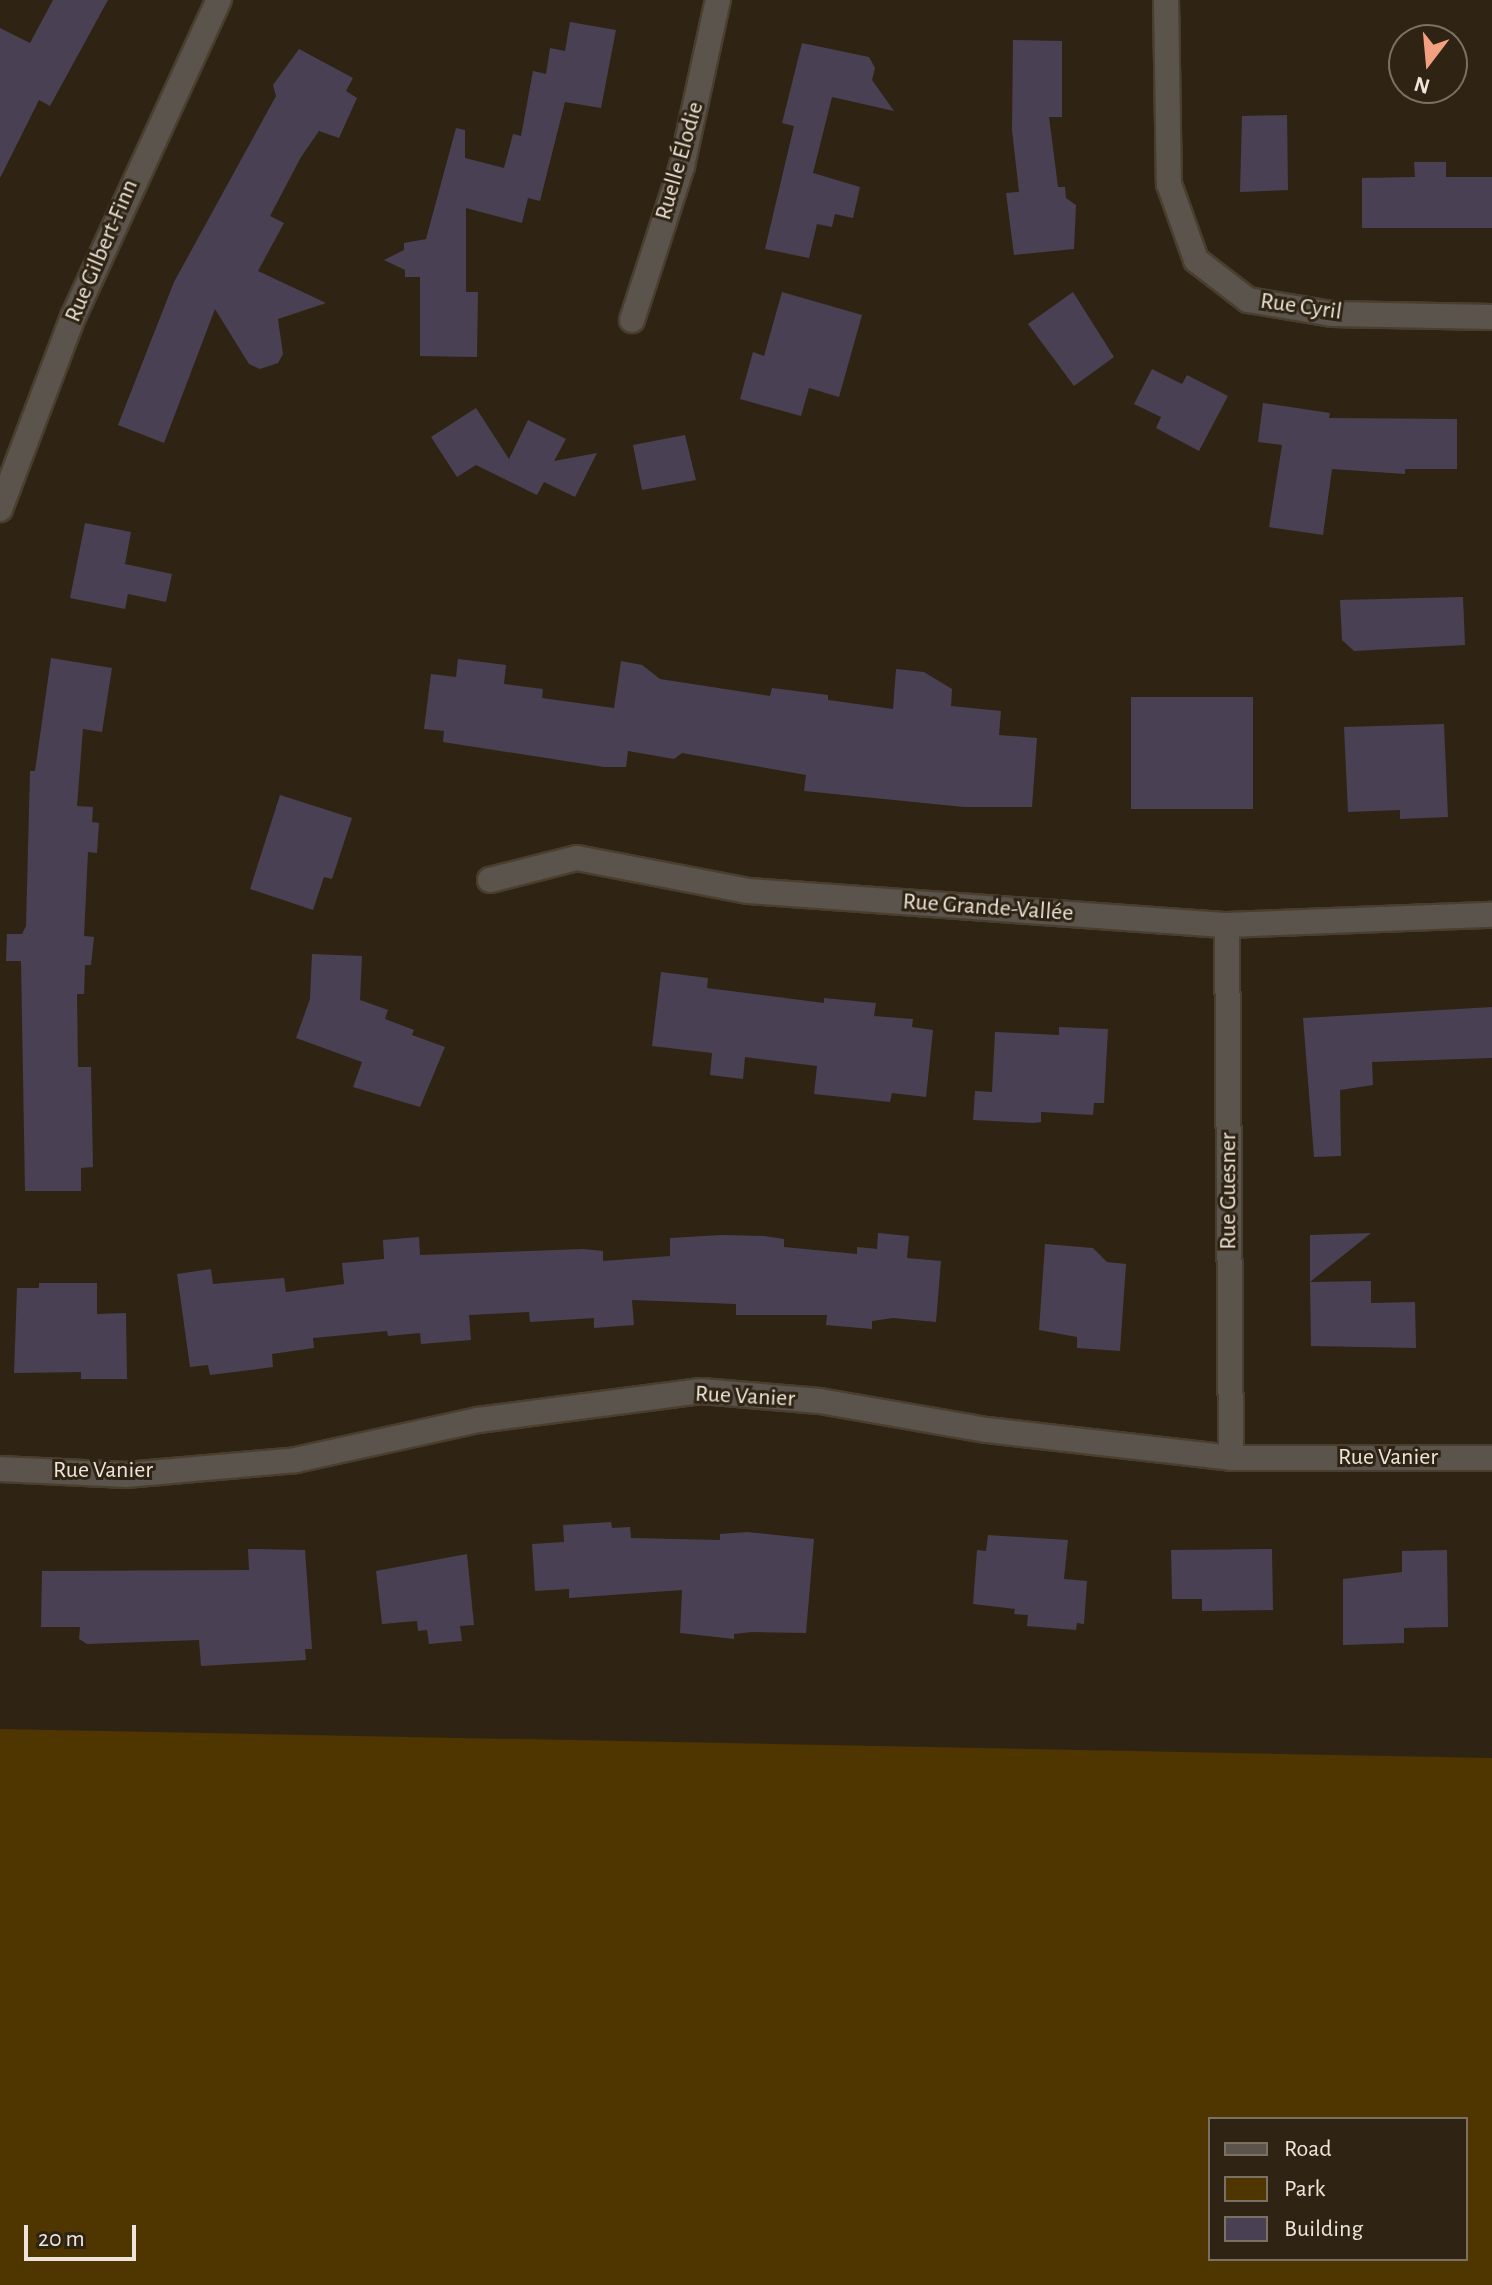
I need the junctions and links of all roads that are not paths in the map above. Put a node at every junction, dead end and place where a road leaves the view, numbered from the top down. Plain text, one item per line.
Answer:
1 (219, 0) edge
2 (718, 0) edge
3 (1166, 0) edge
4 (1492, 317) edge
5 (632, 320) dead end
6 (0, 509) edge
7 (490, 880) dead end
8 (1492, 915) edge
9 (1227, 925) junction
10 (1231, 1458) junction
11 (1492, 1458) edge
12 (0, 1469) edge

1 - 6 street, Rue Gilbert-Finn
2 - 5 street, Ruelle Élodie
3 - 4 street, Rue Cyril
7 - 9 street, Rue Grande-Vallée
8 - 9 street, Rue Grande-Vallée
9 - 10 street, Rue Guesner
10 - 11 street, Rue Vanier
10 - 12 street, Rue Vanier

